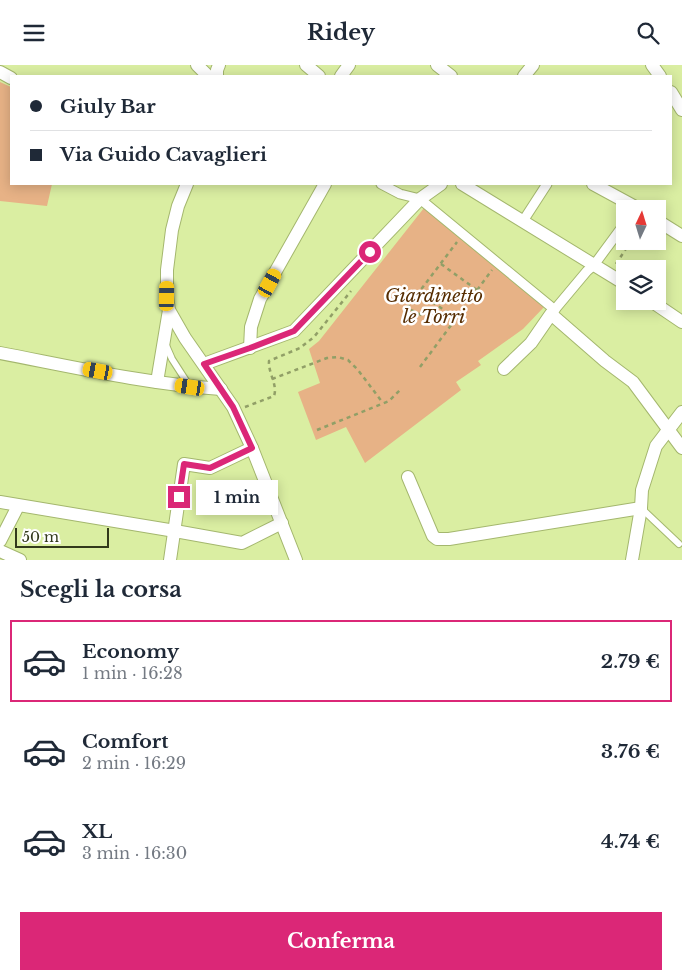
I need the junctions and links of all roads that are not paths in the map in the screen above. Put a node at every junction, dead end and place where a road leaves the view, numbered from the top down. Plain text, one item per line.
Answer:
1 (197, 65) edge
2 (306, 65) edge
3 (437, 65) edge
4 (533, 65) edge
5 (319, 72) edge
6 (207, 75) edge
7 (450, 75) edge
8 (525, 75) edge
9 (672, 94) edge
10 (682, 110) edge
11 (186, 185) edge
12 (324, 185) edge
13 (383, 185) edge
14 (440, 185) edge
15 (464, 185) edge
16 (546, 185) edge
17 (595, 185) edge
18 (420, 199) junction
19 (626, 200) edge
20 (522, 221) junction
21 (666, 226) edge
22 (616, 235) edge
23 (682, 236) edge
24 (594, 265) junction
25 (616, 278) edge
26 (169, 310) junction
27 (665, 310) edge
28 (553, 312) junction
29 (682, 321) edge
30 (164, 340) junction
31 (250, 348) junction
32 (0, 353) edge
33 (204, 364) junction
34 (504, 369) dead end
35 (157, 382) junction
36 (190, 387) junction
37 (222, 389) junction
38 (682, 412) edge
39 (668, 430) junction
40 (252, 448) junction
41 (682, 448) edge
42 (408, 477) dead end
43 (0, 502) edge
44 (18, 505) junction
45 (641, 507) junction
46 (282, 523) junction
47 (175, 531) junction
48 (0, 541) edge
49 (679, 544) dead end
50 (0, 551) edge
51 (20, 560) edge
52 (170, 560) edge
53 (296, 560) edge
54 (632, 560) edge

1 - 6 street
2 - 5 street
3 - 7 street
4 - 8 street
9 - 10 street
11 - 26 street
12 - 31 street
13 - 18 street
14 - 18 street
15 - 20 street
16 - 20 street
17 - 19 street
18 - 28 street
18 - 31 street
20 - 24 street
21 - 23 street
22 - 24 street
24 - 25 street
24 - 28 street
26 - 30 street
26 - 33 street
27 - 29 street
28 - 34 street
28 - 39 street
30 - 35 street
30 - 36 lane
31 - 33 street
32 - 35 street
33 - 37 street
35 - 36 street
36 - 37 street
37 - 40 street
38 - 39 street
39 - 41 street
39 - 45 street
40 - 46 street
40 - 47 street
42 - 45 street
43 - 44 street
44 - 47 street
44 - 48 street
45 - 49 lane
45 - 54 street
46 - 47 street
46 - 53 street
47 - 52 street
50 - 51 street

